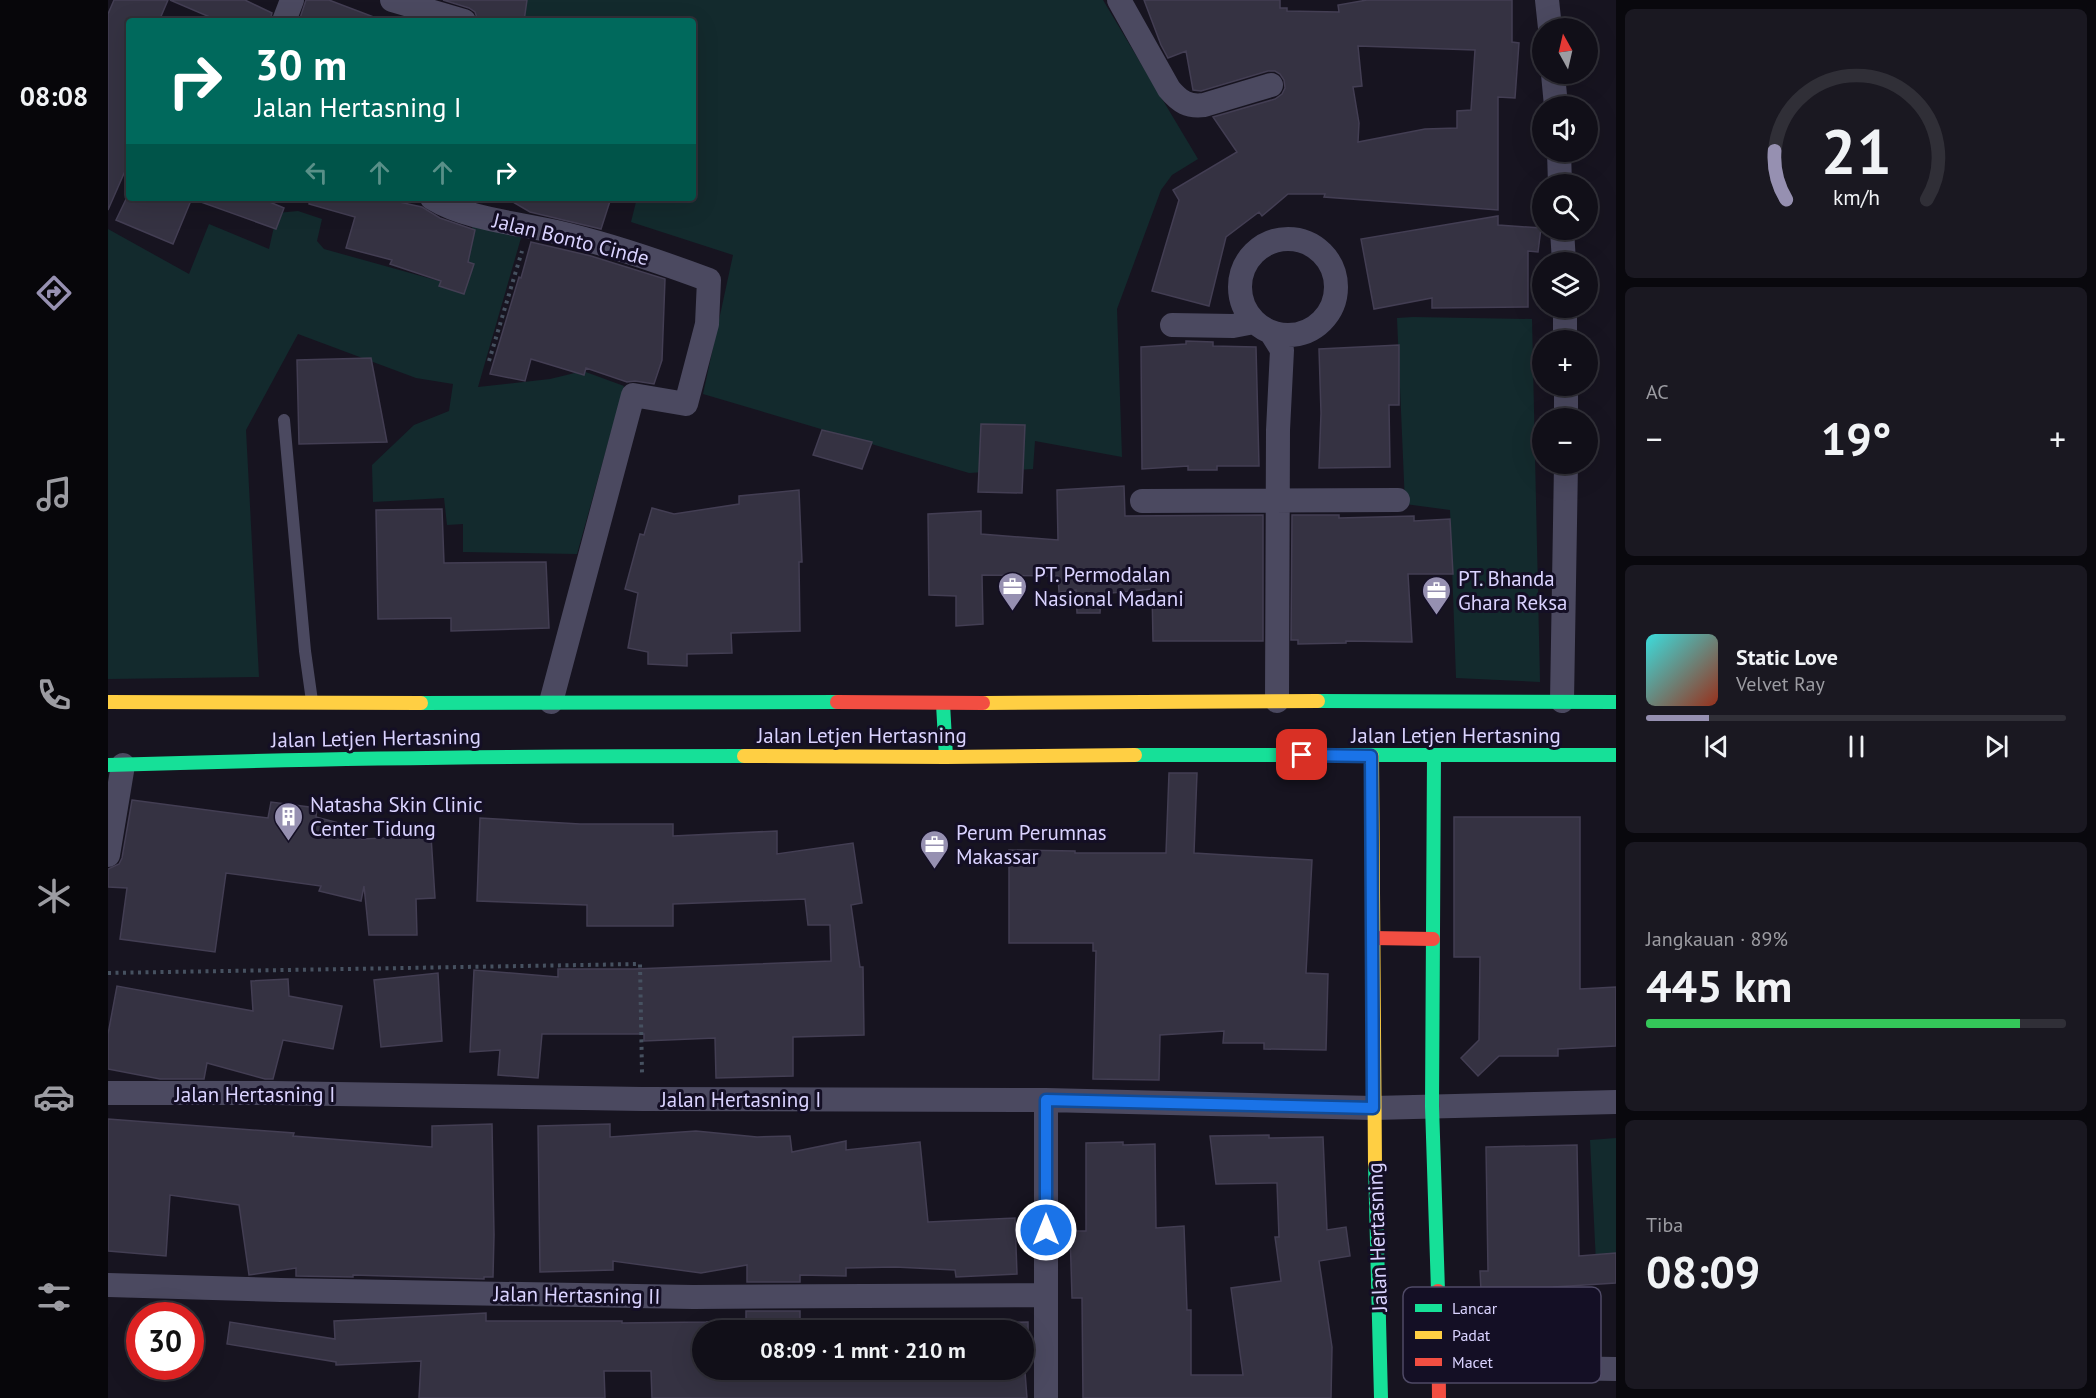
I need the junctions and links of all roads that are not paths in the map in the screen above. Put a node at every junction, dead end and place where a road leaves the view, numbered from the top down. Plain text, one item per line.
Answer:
1 (292, 0) edge
2 (392, 0) edge
3 (1119, 0) edge
4 (1547, 0) edge
5 (285, 18) edge
6 (454, 18) edge
7 (1549, 18) edge
8 (1271, 85) dead end
9 (439, 201) edge
10 (1172, 325) dead end
11 (284, 420) dead end
12 (1566, 474) edge
13 (1279, 500) junction
14 (1398, 500) dead end
15 (1142, 501) dead end
16 (1278, 701) junction
17 (1562, 701) junction
18 (108, 702) edge
19 (312, 702) junction
20 (551, 702) junction
21 (1616, 702) edge
22 (943, 704) junction
23 (1616, 755) edge
24 (1371, 756) junction
25 (1434, 756) junction
26 (946, 757) junction
27 (116, 765) edge
28 (108, 855) edge
29 (1372, 938) junction
30 (1433, 939) junction
31 (108, 1093) edge
32 (1046, 1100) junction
33 (1616, 1102) edge
34 (1432, 1106) junction
35 (1373, 1108) junction
36 (108, 1285) edge
37 (1438, 1287) edge
38 (1045, 1295) junction
39 (1601, 1369) edge
40 (1616, 1369) edge
41 (1439, 1383) edge
42 (1046, 1398) edge
43 (1381, 1398) edge
44 (1439, 1398) edge

1 - 5 street
2 - 6 street
3 - 8 street
4 - 7 street
9 - 20 street, Jalan Bonto Cinde
10 - 13 street
11 - 19 lane
12 - 17 street
13 - 14 street
13 - 15 street
13 - 16 street
16 - 17 main road, Jalan Letjen Hertasning
16 - 22 main road, Jalan Letjen Hertasning
17 - 21 main road, Jalan Letjen Hertasning
18 - 19 main road, Jalan Letjen Hertasning
19 - 20 main road, Jalan Letjen Hertasning
20 - 22 main road, Jalan Letjen Hertasning
22 - 26 main road
23 - 25 main road, Jalan Letjen Hertasning
24 - 25 main road, Jalan Letjen Hertasning
24 - 26 main road, Jalan Letjen Hertasning
24 - 29 main road, Jalan Hertasning
25 - 30 main road
26 - 27 main road, Jalan Letjen Hertasning
27 - 28 street
29 - 30 main road
29 - 35 main road, Jalan Hertasning
30 - 34 main road
31 - 32 street, Jalan Hertasning I
32 - 35 street, Jalan Hertasning I
32 - 38 street
33 - 34 street, Jalan Hertasning I
34 - 35 street, Jalan Hertasning I
34 - 37 main road
35 - 43 main road, Jalan Hertasning
36 - 38 street, Jalan Hertasning II
38 - 42 street
39 - 40 street
41 - 44 main road

